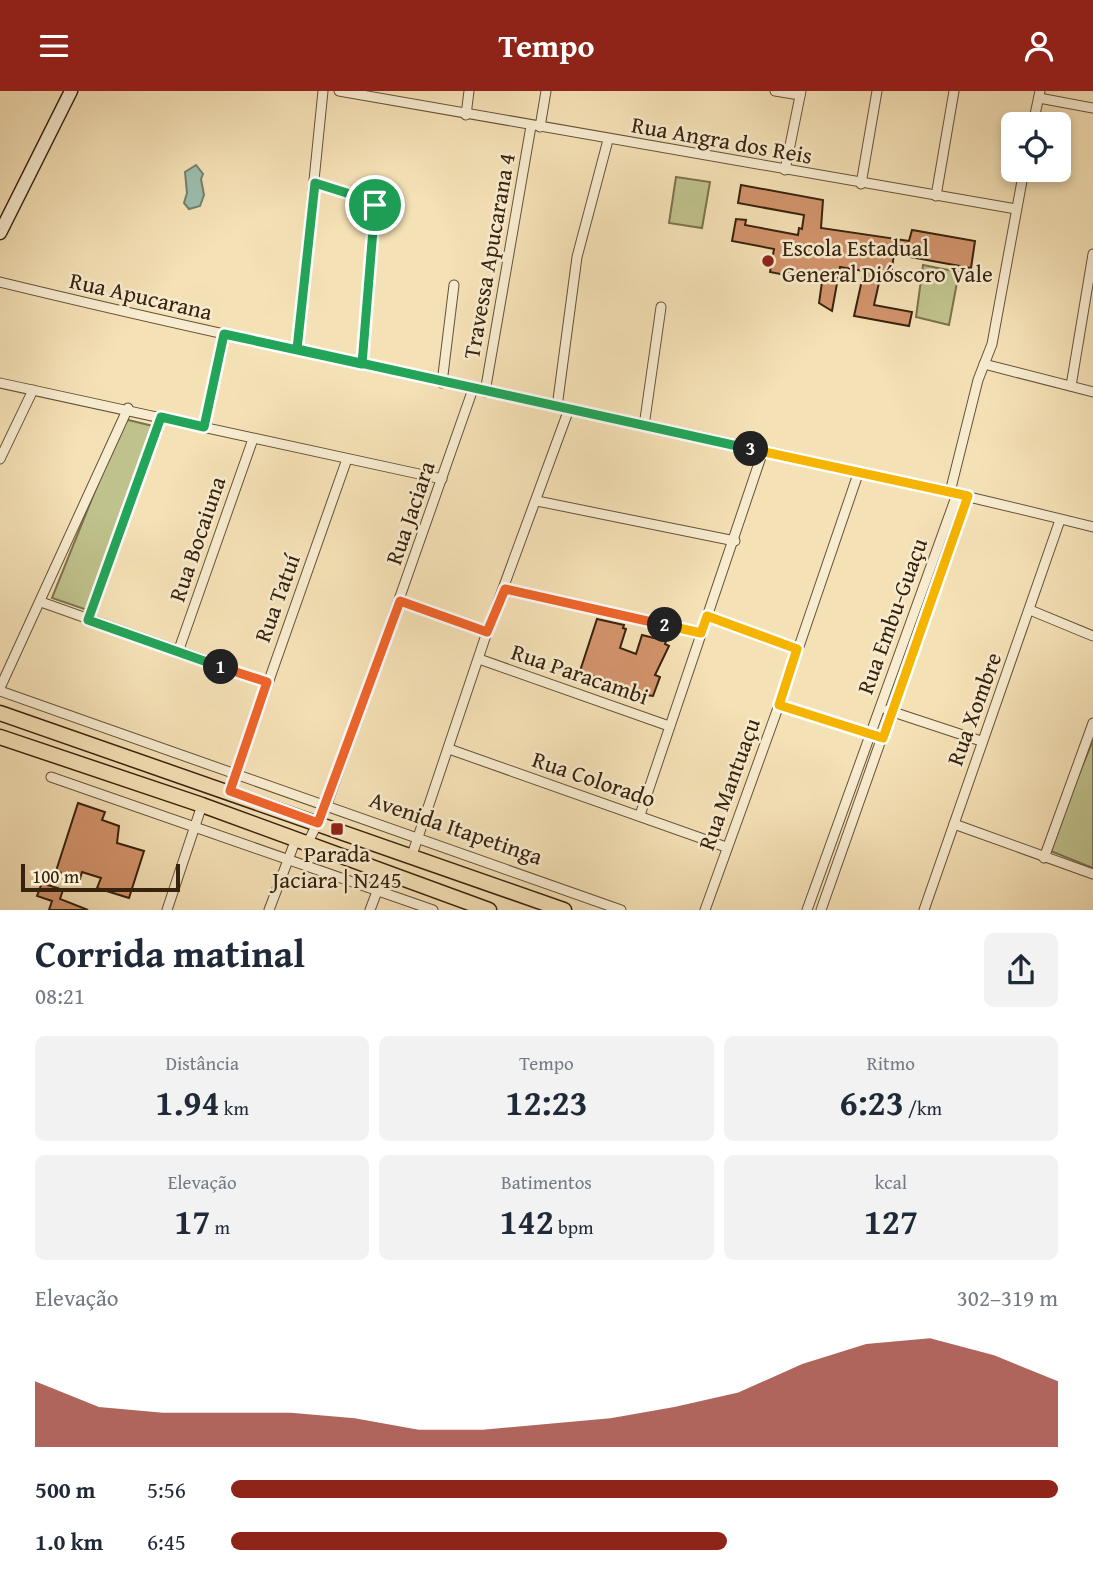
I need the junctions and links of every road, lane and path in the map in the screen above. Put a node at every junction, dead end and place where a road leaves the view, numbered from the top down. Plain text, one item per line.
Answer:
1 (72, 91) edge
2 (323, 91) edge
3 (339, 91) edge
4 (469, 91) edge
5 (546, 91) edge
6 (775, 91) edge
7 (877, 91) edge
8 (954, 91) edge
9 (800, 93) edge
10 (1039, 95) edge
11 (1093, 108) edge
12 (466, 115) junction
13 (535, 126) junction
14 (608, 140) junction
15 (785, 170) junction
16 (1022, 182) edge
17 (315, 183) junction
18 (862, 184) junction
19 (936, 196) junction
20 (1016, 209) junction
21 (0, 233) edge
22 (1093, 254) edge
23 (0, 282) edge
24 (454, 285) dead end
25 (660, 307) dead end
26 (224, 334) junction
27 (297, 349) junction
28 (362, 364) junction
29 (984, 364) junction
30 (0, 383) edge
31 (442, 383) junction
32 (1071, 386) junction
33 (473, 389) junction
34 (33, 390) junction
35 (485, 392) junction
36 (1093, 392) edge
37 (557, 407) junction
38 (128, 408) junction
39 (569, 409) junction
40 (161, 417) junction
41 (644, 426) junction
42 (204, 427) junction
43 (253, 439) junction
44 (763, 451) junction
45 (0, 459) edge
46 (347, 459) junction
47 (858, 474) junction
48 (442, 479) junction
49 (953, 493) junction
50 (968, 496) junction
51 (537, 501) junction
52 (1060, 520) junction
53 (1093, 527) edge
54 (735, 541) junction
55 (505, 589) junction
56 (400, 601) junction
57 (41, 602) junction
58 (1030, 610) junction
59 (707, 616) junction
60 (88, 620) junction
61 (487, 632) junction
62 (701, 633) junction
63 (1093, 636) edge
64 (797, 649) junction
65 (178, 652) junction
66 (479, 659) junction
67 (267, 682) junction
68 (0, 689) edge
69 (779, 705) junction
70 (880, 707) junction
71 (892, 712) junction
72 (0, 713) edge
73 (1093, 723) edge
74 (669, 726) junction
75 (870, 734) junction
76 (0, 737) edge
77 (883, 738) junction
78 (981, 741) junction
79 (449, 749) junction
80 (236, 772) junction
81 (51, 777) dead end
82 (230, 791) junction
83 (202, 805) junction
84 (326, 807) junction
85 (640, 815) junction
86 (318, 823) junction
87 (954, 824) junction
88 (196, 828) junction
89 (418, 837) junction
90 (301, 841) junction
91 (726, 847) junction
92 (412, 855) junction
93 (1044, 857) junction
94 (288, 858) junction
95 (384, 873) junction
96 (1093, 874) edge
97 (377, 890) junction
98 (167, 910) edge
99 (270, 910) edge
100 (370, 910) edge
101 (433, 910) edge
102 (489, 910) edge
103 (564, 910) edge
104 (621, 910) edge
105 (705, 910) edge
106 (807, 910) edge
107 (821, 910) edge
108 (924, 910) edge

1 - 21 street
2 - 17 street
3 - 12 street, Rua Angra dos Reis
4 - 12 street
5 - 13 street, Travessa Apucarana 4
6 - 9 street
7 - 18 street
8 - 19 street
9 - 15 street
10 - 11 street
12 - 13 street, Rua Angra dos Reis
13 - 14 street, Rua Angra dos Reis
13 - 35 street, Travessa Apucarana 4
14 - 15 street, Rua Angra dos Reis
14 - 37 street
15 - 18 street, Rua Angra dos Reis
16 - 20 street, Rua Embu-Guaçu
17 - 27 street
17 - 28 street
18 - 19 street, Rua Angra dos Reis
19 - 20 street, Rua Angra dos Reis
20 - 29 street, Rua Embu-Guaçu
22 - 32 street
23 - 26 street, Rua Apucarana
24 - 31 street
25 - 41 street
26 - 27 street, Rua Apucarana
26 - 42 street
27 - 28 street, Rua Apucarana
28 - 31 street, Rua Apucarana
29 - 32 street
29 - 49 street, Rua Embu-Guaçu
30 - 34 street
31 - 33 street, Rua Apucarana
32 - 36 street
33 - 35 street, Rua Apucarana
33 - 48 street, Rua Jaciara
34 - 38 street
34 - 45 street
35 - 37 street, Rua Apucarana
37 - 39 street, Rua Apucarana
38 - 40 street
38 - 57 street
39 - 41 street, Rua Apucarana
39 - 51 street
40 - 42 street
40 - 60 street
41 - 44 street, Rua Apucarana
42 - 43 street
43 - 46 street
43 - 65 street, Rua Bocaiuna
44 - 47 street, Rua Apucarana
44 - 54 street
46 - 48 street
46 - 67 street, Rua Tatuí
47 - 49 street, Rua Apucarana
47 - 64 street, Rua Mantuaçu
48 - 56 street, Rua Jaciara
49 - 50 street, Rua Apucarana
49 - 70 street, Rua Embu-Guaçu
50 - 52 street, Rua Apucarana
50 - 71 street, Rua Embu-Guaçu
51 - 54 street
51 - 55 street
52 - 53 street, Rua Apucarana
52 - 58 street, Rua Xombre
54 - 59 street
55 - 61 street
55 - 62 street
56 - 61 street
56 - 84 street, Rua Jaciara
57 - 60 street
57 - 68 street
58 - 63 street
58 - 78 street, Rua Xombre
59 - 62 street
59 - 64 street
60 - 65 street
61 - 66 street
62 - 74 street
64 - 69 street, Rua Mantuaçu
65 - 67 street
66 - 74 street, Rua Paracambi
66 - 79 street
67 - 80 street, Rua Tatuí
68 - 80 street, Avenida Itapetinga
69 - 75 street
69 - 91 street, Rua Mantuaçu
70 - 71 street
70 - 75 street, Rua Embu-Guaçu
71 - 77 street, Rua Embu-Guaçu
71 - 78 street
72 - 82 main road, Avenida Itapetinga
73 - 93 street
74 - 85 street
75 - 77 street
75 - 106 street, Rua Embu-Guaçu
76 - 83 main road
77 - 107 street, Rua Embu-Guaçu
78 - 87 street, Rua Xombre
79 - 85 street, Rua Colorado
79 - 89 street
80 - 82 street, Rua Tatuí
80 - 84 street, Avenida Itapetinga
81 - 88 street
82 - 86 main road, Avenida Itapetinga
83 - 88 street
83 - 90 main road
84 - 86 street, Rua Jaciara
84 - 89 street, Avenida Itapetinga
85 - 91 street, Rua Colorado
86 - 90 street, Rua Jaciara
86 - 92 main road, Avenida Itapetinga
87 - 93 street
87 - 108 street, Rua Xombre
88 - 94 street
88 - 98 street
89 - 92 street
89 - 104 street, Avenida Itapetinga
90 - 94 street, Rua Jaciara
90 - 95 main road
91 - 105 street, Rua Mantuaçu
92 - 103 main road, Avenida Itapetinga
93 - 96 street
94 - 97 street
94 - 99 street, Rua Jaciara
95 - 97 street
95 - 102 main road
97 - 100 street
97 - 101 street

